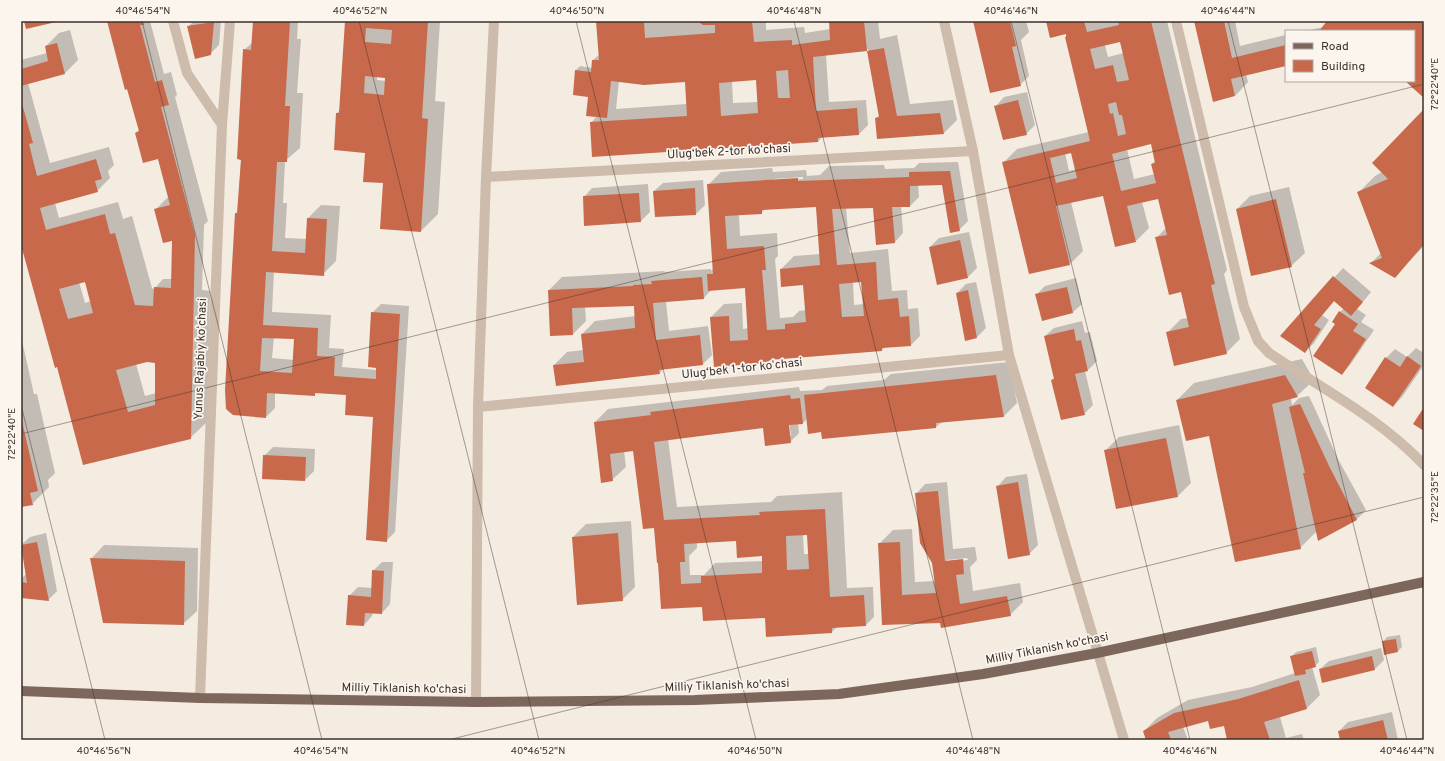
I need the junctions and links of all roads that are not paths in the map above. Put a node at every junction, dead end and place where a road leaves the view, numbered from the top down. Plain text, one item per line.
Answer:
1 (173, 21) edge
2 (230, 21) edge
3 (494, 21) edge
4 (944, 21) edge
5 (1176, 21) edge
6 (222, 125) junction
7 (973, 151) junction
8 (486, 177) junction
9 (1009, 355) junction
10 (478, 407) junction
11 (1424, 465) edge
12 (1424, 582) edge
13 (1097, 653) junction
14 (21, 691) edge
15 (200, 698) junction
16 (476, 702) junction
17 (1124, 740) edge

1 - 6 street
2 - 6 street, Yunus Rajabiy koʻchasi
3 - 8 street
4 - 7 street
5 - 11 street
6 - 15 street, Yunus Rajabiy koʻchasi
7 - 8 street, Ulug‘bek 2-tor koʻchasi
7 - 9 street
8 - 10 street
9 - 10 street, Ulug‘bek 1-tor koʻchasi
9 - 13 street
10 - 16 street
12 - 13 main road, Milliy Tiklanish ko'chasi
13 - 16 main road, Milliy Tiklanish ko'chasi
13 - 17 street
14 - 15 main road, Milliy Tiklanish ko'chasi
15 - 16 main road, Milliy Tiklanish ko'chasi

